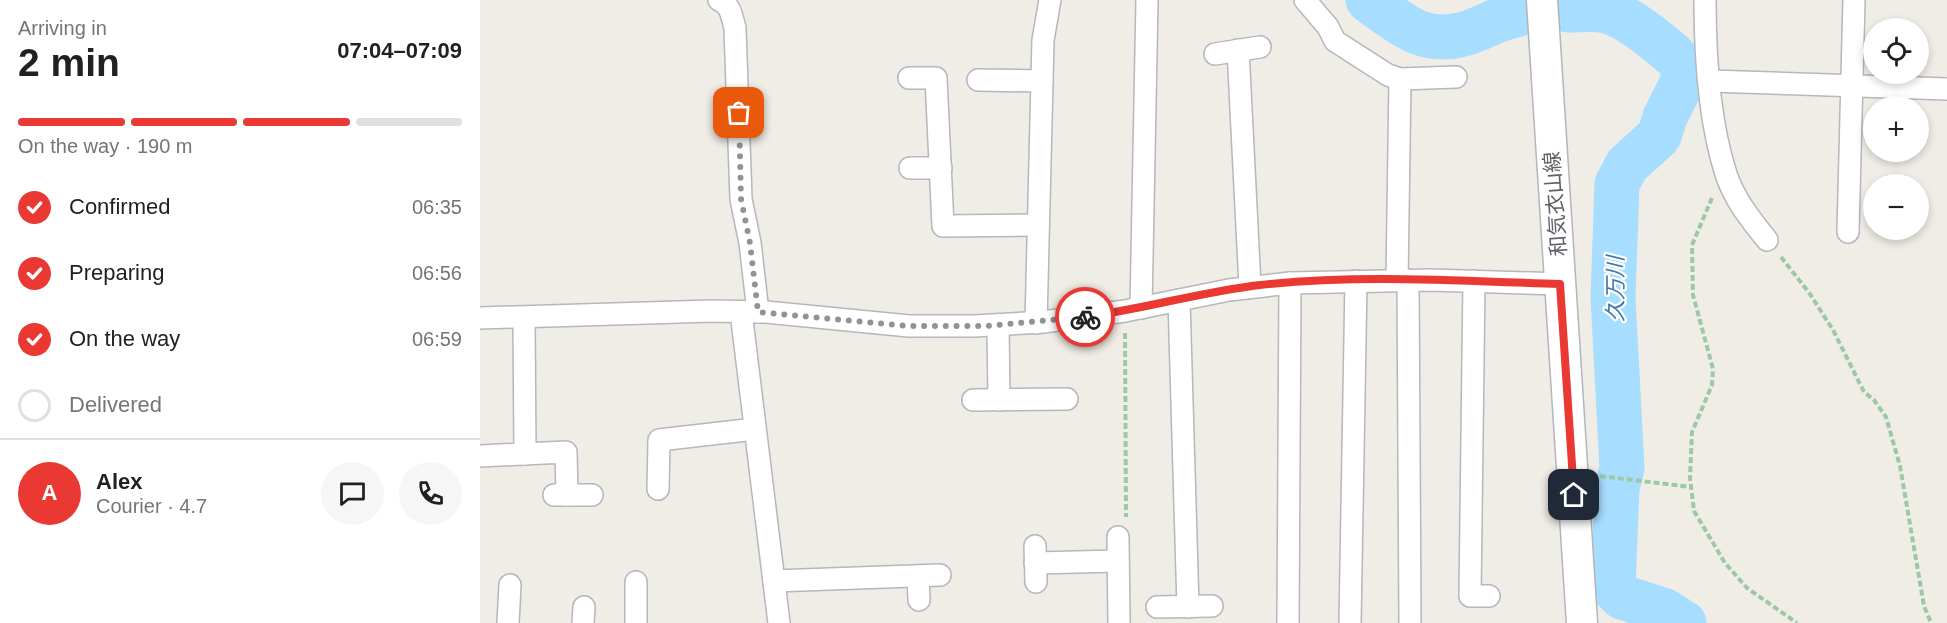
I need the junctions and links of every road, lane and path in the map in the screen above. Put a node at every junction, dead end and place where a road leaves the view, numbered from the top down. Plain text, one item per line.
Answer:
1 (1050, 0) edge
2 (1147, 0) edge
3 (1305, 0) edge
4 (1542, 0) edge
5 (1705, 0) edge
6 (1854, 0) edge
7 (723, 1) edge
8 (1260, 47) dead end
9 (1238, 50) junction
10 (1215, 54) dead end
11 (1456, 77) dead end
12 (909, 78) dead end
13 (1400, 79) junction
14 (978, 80) dead end
15 (1042, 81) junction
16 (1710, 81) junction
17 (1852, 86) junction
18 (1947, 89) edge
19 (910, 168) dead end
20 (941, 168) junction
21 (1714, 193) dead end
22 (1038, 225) junction
23 (1848, 232) dead end
24 (1767, 240) joint
25 (1402, 280) junction
26 (1356, 281) junction
27 (1474, 281) junction
28 (1290, 283) junction
29 (1560, 284) junction
30 (1250, 286) junction
31 (1179, 300) junction
32 (1133, 310) junction
33 (749, 312) junction
34 (480, 318) edge
35 (524, 318) junction
36 (1036, 322) junction
37 (998, 325) junction
38 (1067, 399) dead end
39 (973, 400) dead end
40 (999, 400) junction
41 (755, 429) junction
42 (525, 454) junction
43 (480, 456) edge
44 (1573, 473) junction
45 (1691, 487) junction
46 (658, 489) dead end
47 (592, 495) dead end
48 (1118, 537) joint
49 (1118, 561) junction
50 (1035, 564) dead end
51 (940, 575) dead end
52 (918, 576) junction
53 (774, 581) junction
54 (636, 582) dead end
55 (510, 585) dead end
56 (1489, 596) dead end
57 (919, 600) dead end
58 (1212, 606) dead end
59 (1188, 607) junction
60 (1157, 608) dead end
61 (508, 623) edge
62 (636, 623) edge
63 (779, 623) edge
64 (1119, 623) edge
65 (1288, 623) edge
66 (1350, 623) edge
67 (1410, 623) edge
68 (1582, 623) edge
69 (1797, 623) edge
70 (1931, 623) edge

1 - 15 street
2 - 32 street
3 - 13 street
4 - 29 main road, 和気衣山線
5 - 16 street
6 - 17 street
7 - 33 street
8 - 9 street
9 - 10 street
9 - 30 street
11 - 13 street
12 - 20 street
13 - 25 street
14 - 15 street
15 - 22 street
16 - 17 street
16 - 24 street
17 - 18 street
17 - 23 street
19 - 20 street
20 - 22 street
21 - 45 path
22 - 36 street
24 - 70 path
25 - 26 street
25 - 27 street
25 - 67 street
26 - 28 street
26 - 66 street
27 - 29 street
27 - 56 street
28 - 30 street
28 - 65 street
29 - 44 main road, 和気衣山線
30 - 31 street
31 - 32 street
31 - 59 street
32 - 36 street
32 - 48 path
33 - 35 street
33 - 37 street
33 - 41 street
34 - 35 street
35 - 42 street
36 - 37 street
37 - 40 street
38 - 40 street
39 - 40 street
41 - 46 street
41 - 53 street
42 - 43 street
42 - 47 street
44 - 45 path
44 - 68 main road, 和気衣山線
45 - 69 path
48 - 49 street
49 - 50 street
49 - 64 street
51 - 52 street
52 - 53 street
52 - 57 street
53 - 63 street
54 - 62 street
55 - 61 street
58 - 59 street
59 - 60 street

